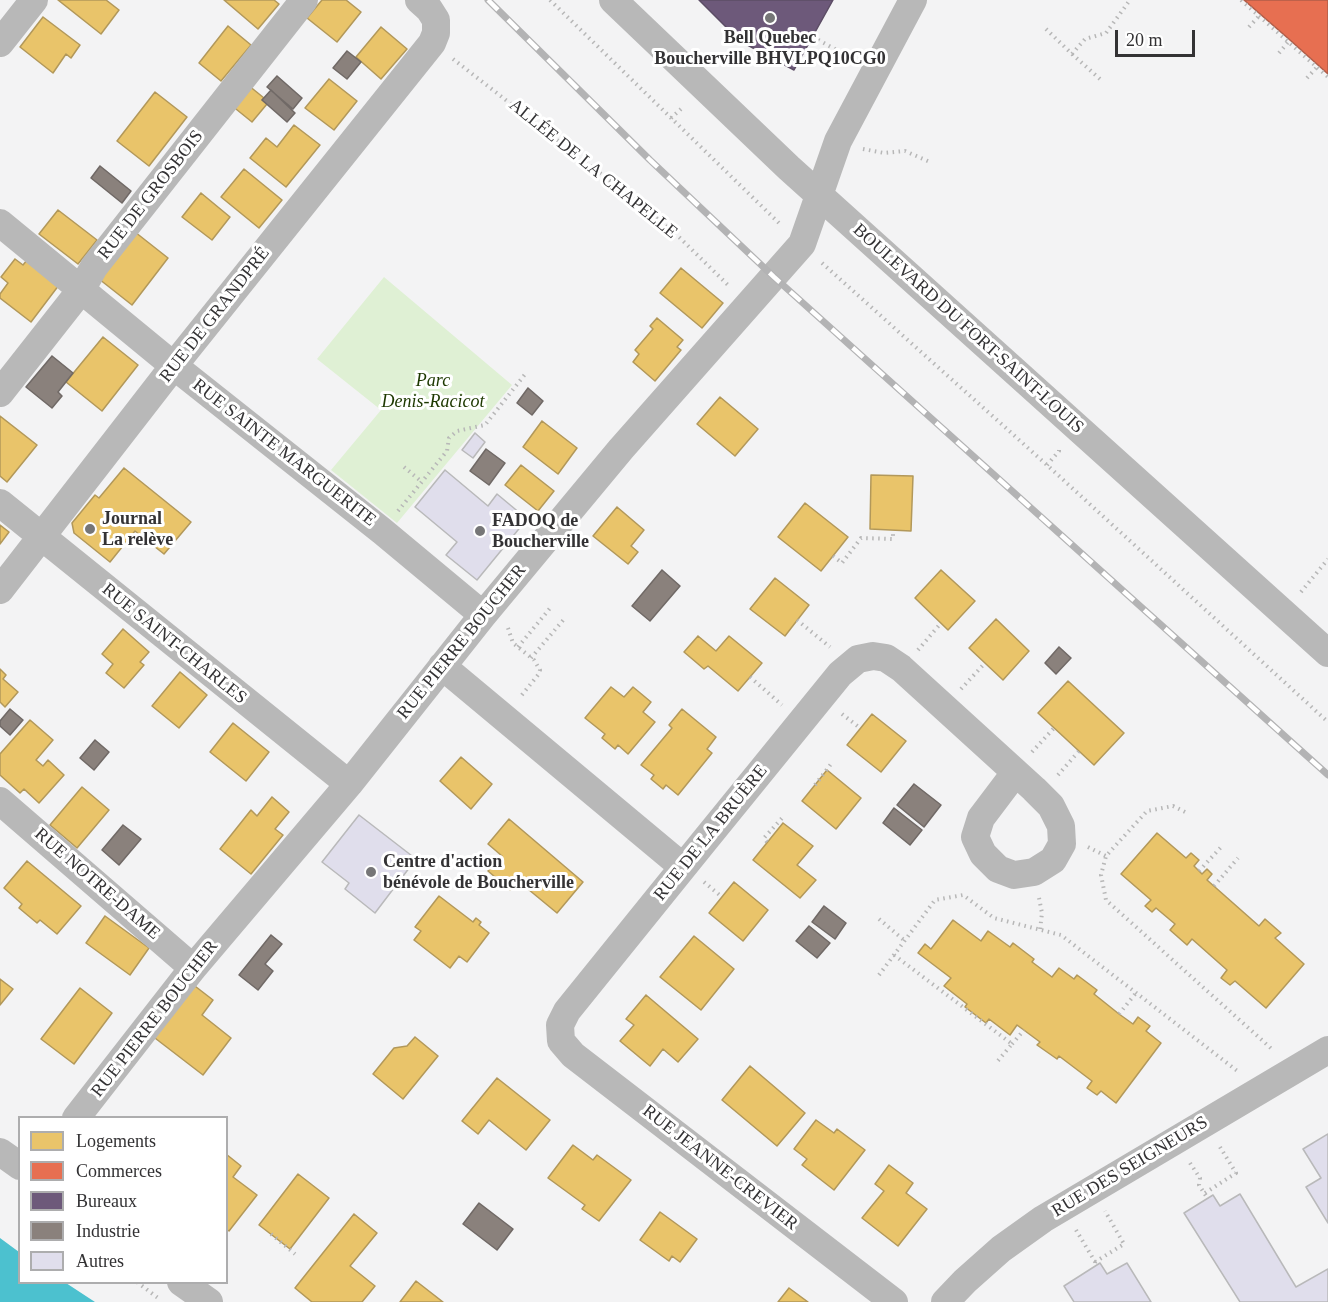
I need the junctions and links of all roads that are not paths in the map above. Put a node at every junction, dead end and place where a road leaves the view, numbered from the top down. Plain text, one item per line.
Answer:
1 (34, 0) edge
2 (304, 0) edge
3 (419, 0) edge
4 (613, 0) edge
5 (913, 0) edge
6 (0, 43) edge
7 (819, 195) junction
8 (0, 223) edge
9 (81, 290) junction
10 (174, 366) junction
11 (0, 393) edge
12 (0, 503) edge
13 (41, 537) junction
14 (0, 590) edge
15 (494, 618) junction
16 (1328, 653) edge
17 (442, 666) junction
18 (1021, 765) road end
19 (349, 784) junction
20 (0, 801) edge
21 (691, 872) junction
22 (194, 968) junction
23 (560, 1025) joint
24 (1328, 1050) edge
25 (78, 1116) edge
26 (0, 1152) edge
27 (18, 1165) edge
28 (184, 1284) edge
29 (209, 1302) edge
30 (894, 1302) edge
31 (945, 1302) edge

1 - 6 street
2 - 9 street, RUE DE GROSBOIS
3 - 10 street, RUE DE GRANDPRÉ
4 - 7 street, BOULEVARD DU FORT-SAINT-LOUIS
5 - 7 street, RUE PIERRE BOUCHER
7 - 15 street, RUE PIERRE BOUCHER
7 - 16 street, BOULEVARD DU FORT-SAINT-LOUIS
8 - 9 street, RUE SAINTE MARGUERITE
9 - 10 street, RUE SAINTE MARGUERITE
9 - 11 street, RUE DE GROSBOIS
10 - 13 street, RUE DE GRANDPRÉ
10 - 15 street, RUE SAINTE MARGUERITE
12 - 13 street, RUE SAINT-CHARLES
13 - 14 street, RUE DE GRANDPRÉ
13 - 19 street, RUE SAINT-CHARLES
15 - 17 street, RUE PIERRE BOUCHER
17 - 19 street, RUE PIERRE BOUCHER
17 - 21 street
18 - 21 street, RUE DE LA BRUÈRE
19 - 22 street, RUE PIERRE BOUCHER
20 - 22 street, RUE NOTRE-DAME
21 - 23 street, RUE DE LA BRUÈRE
22 - 25 street, RUE PIERRE BOUCHER
23 - 30 street, RUE JEANNE-CREVIER
24 - 31 street, RUE DES SEIGNEURS
26 - 27 street
28 - 29 street

